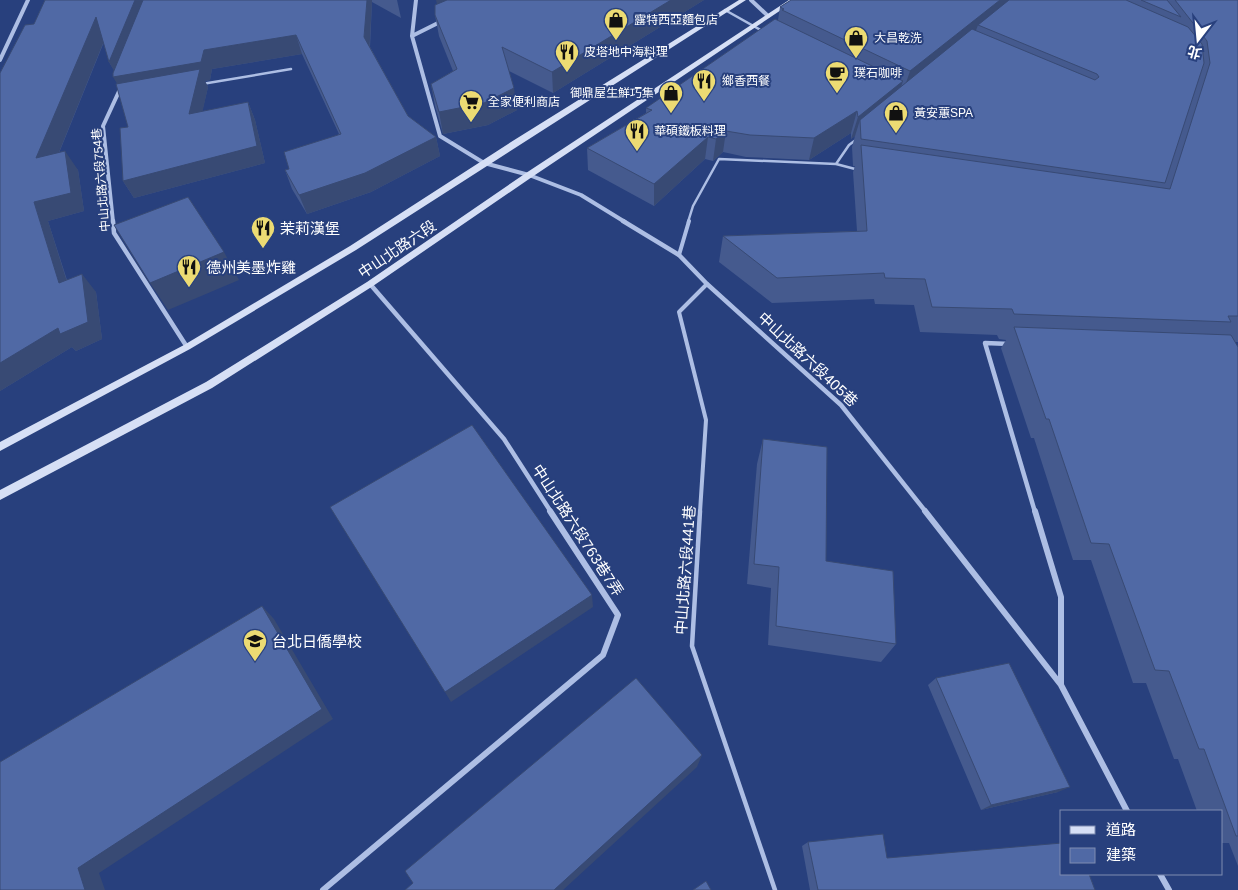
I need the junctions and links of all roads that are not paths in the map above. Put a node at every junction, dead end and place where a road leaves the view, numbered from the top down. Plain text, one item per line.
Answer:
1 (28, 0) edge
2 (416, 0) edge
3 (743, 0) edge
4 (751, 0) edge
5 (793, 0) edge
6 (725, 10) junction
7 (768, 16) junction
8 (444, 20) edge
9 (752, 27) junction
10 (768, 34) edge
11 (412, 36) junction
12 (0, 60) edge
13 (291, 69) dead end
14 (123, 81) edge
15 (194, 86) edge
16 (126, 98) edge
17 (116, 100) junction
18 (864, 133) edge
19 (484, 163) junction
20 (836, 164) junction
21 (862, 171) edge
22 (529, 174) junction
23 (679, 255) junction
24 (370, 284) junction
25 (707, 284) junction
26 (1014, 344) edge
27 (187, 347) junction
28 (0, 447) edge
29 (0, 495) edge
30 (1061, 685) junction
31 (1126, 810) edge
32 (1161, 875) edge
33 (323, 890) edge
34 (775, 890) edge
35 (1169, 890) edge

1 - 12 street
2 - 11 street
3 - 6 main road, 中山北路六段
4 - 7 street
5 - 7 main road, 中山北路六段
6 - 9 lane
6 - 19 main road, 中山北路六段
7 - 9 main road, 中山北路六段
8 - 11 street
9 - 10 lane
9 - 22 main road, 中山北路六段
11 - 19 street, 中山北路六段405巷
13 - 15 lane
14 - 17 street, 中山北路六段754巷
16 - 17 lane
17 - 27 street, 中山北路六段754巷
18 - 20 lane
19 - 22 street, 中山北路六段405巷
19 - 27 main road, 中山北路六段
20 - 21 lane
20 - 23 lane
22 - 23 street, 中山北路六段405巷
22 - 24 main road, 中山北路六段
23 - 25 street, 中山北路六段405巷
24 - 29 main road, 中山北路六段
24 - 33 street, 中山北路六段763巷7弄
25 - 30 street, 中山北路六段405巷
25 - 34 lane, 中山北路六段441巷
26 - 30 street, 中山北路六段405巷
27 - 28 main road, 中山北路六段
30 - 31 street, 中山北路六段405巷
32 - 35 street

